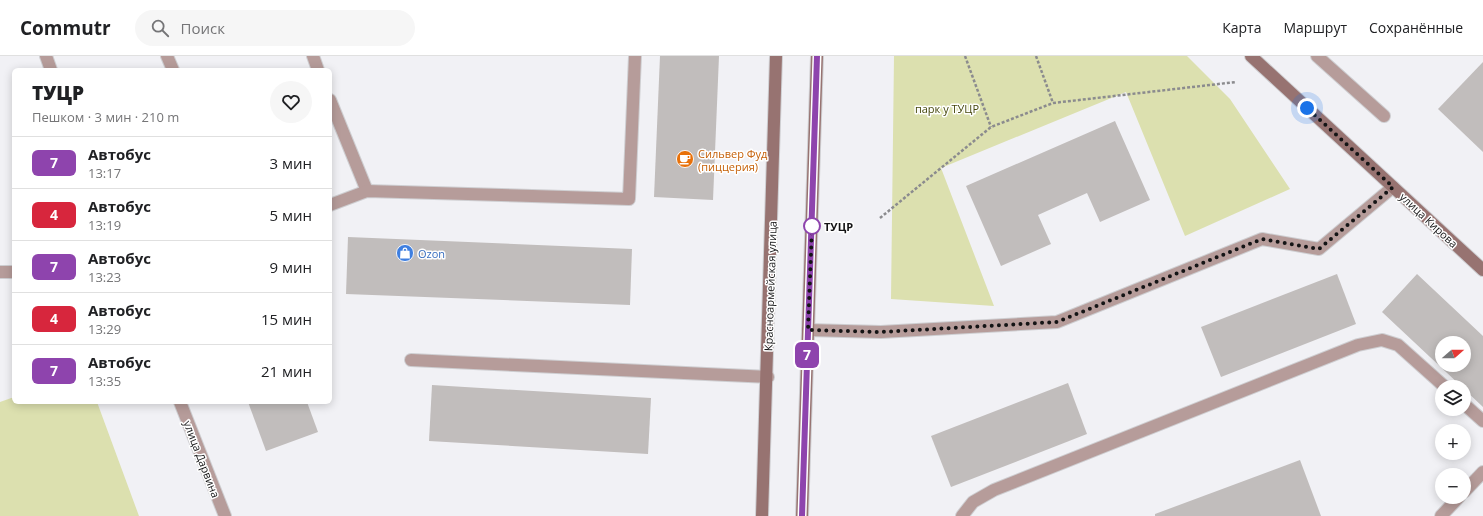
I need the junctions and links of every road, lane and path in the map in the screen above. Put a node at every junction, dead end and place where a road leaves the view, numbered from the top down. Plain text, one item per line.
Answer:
1 (46, 56) edge
2 (167, 56) edge
3 (313, 56) edge
4 (635, 56) edge
5 (776, 56) edge
6 (817, 56) edge
7 (966, 56) edge
8 (1036, 56) edge
9 (1251, 56) edge
10 (1317, 56) edge
11 (50, 68) edge
12 (172, 68) edge
13 (317, 68) edge
14 (1236, 82) dead end
15 (1053, 103) junction
16 (332, 105) edge
17 (1384, 116) dead end
18 (992, 128) junction
19 (1393, 187) junction
20 (367, 191) junction
21 (332, 204) edge
22 (880, 218) dead end
23 (1483, 270) edge
24 (0, 272) edge
25 (12, 272) edge
26 (808, 330) junction
27 (411, 360) dead end
28 (768, 377) junction
29 (1437, 380) edge
30 (181, 404) edge
31 (1471, 410) edge
32 (1483, 421) edge
33 (1483, 472) edge
34 (1471, 485) edge
35 (1452, 504) edge
36 (224, 516) edge
37 (762, 516) edge
38 (802, 516) edge
39 (962, 516) edge
40 (1441, 516) edge

1 - 11 lane
2 - 12 lane
3 - 13 lane
4 - 20 lane
5 - 28 main road, Красноармейская улица
6 - 26 main road
7 - 18 path
8 - 15 path
9 - 19 main road, улица Кирова
10 - 17 lane
14 - 15 path
15 - 18 path
16 - 20 lane
18 - 22 path
19 - 23 main road, улица Кирова
19 - 26 lane
20 - 21 lane
24 - 25 lane
26 - 38 main road
27 - 28 lane
28 - 37 main road, Красноармейская улица
29 - 39 lane
30 - 36 lane, улица Дарвина
31 - 32 lane
33 - 34 lane
35 - 40 lane

